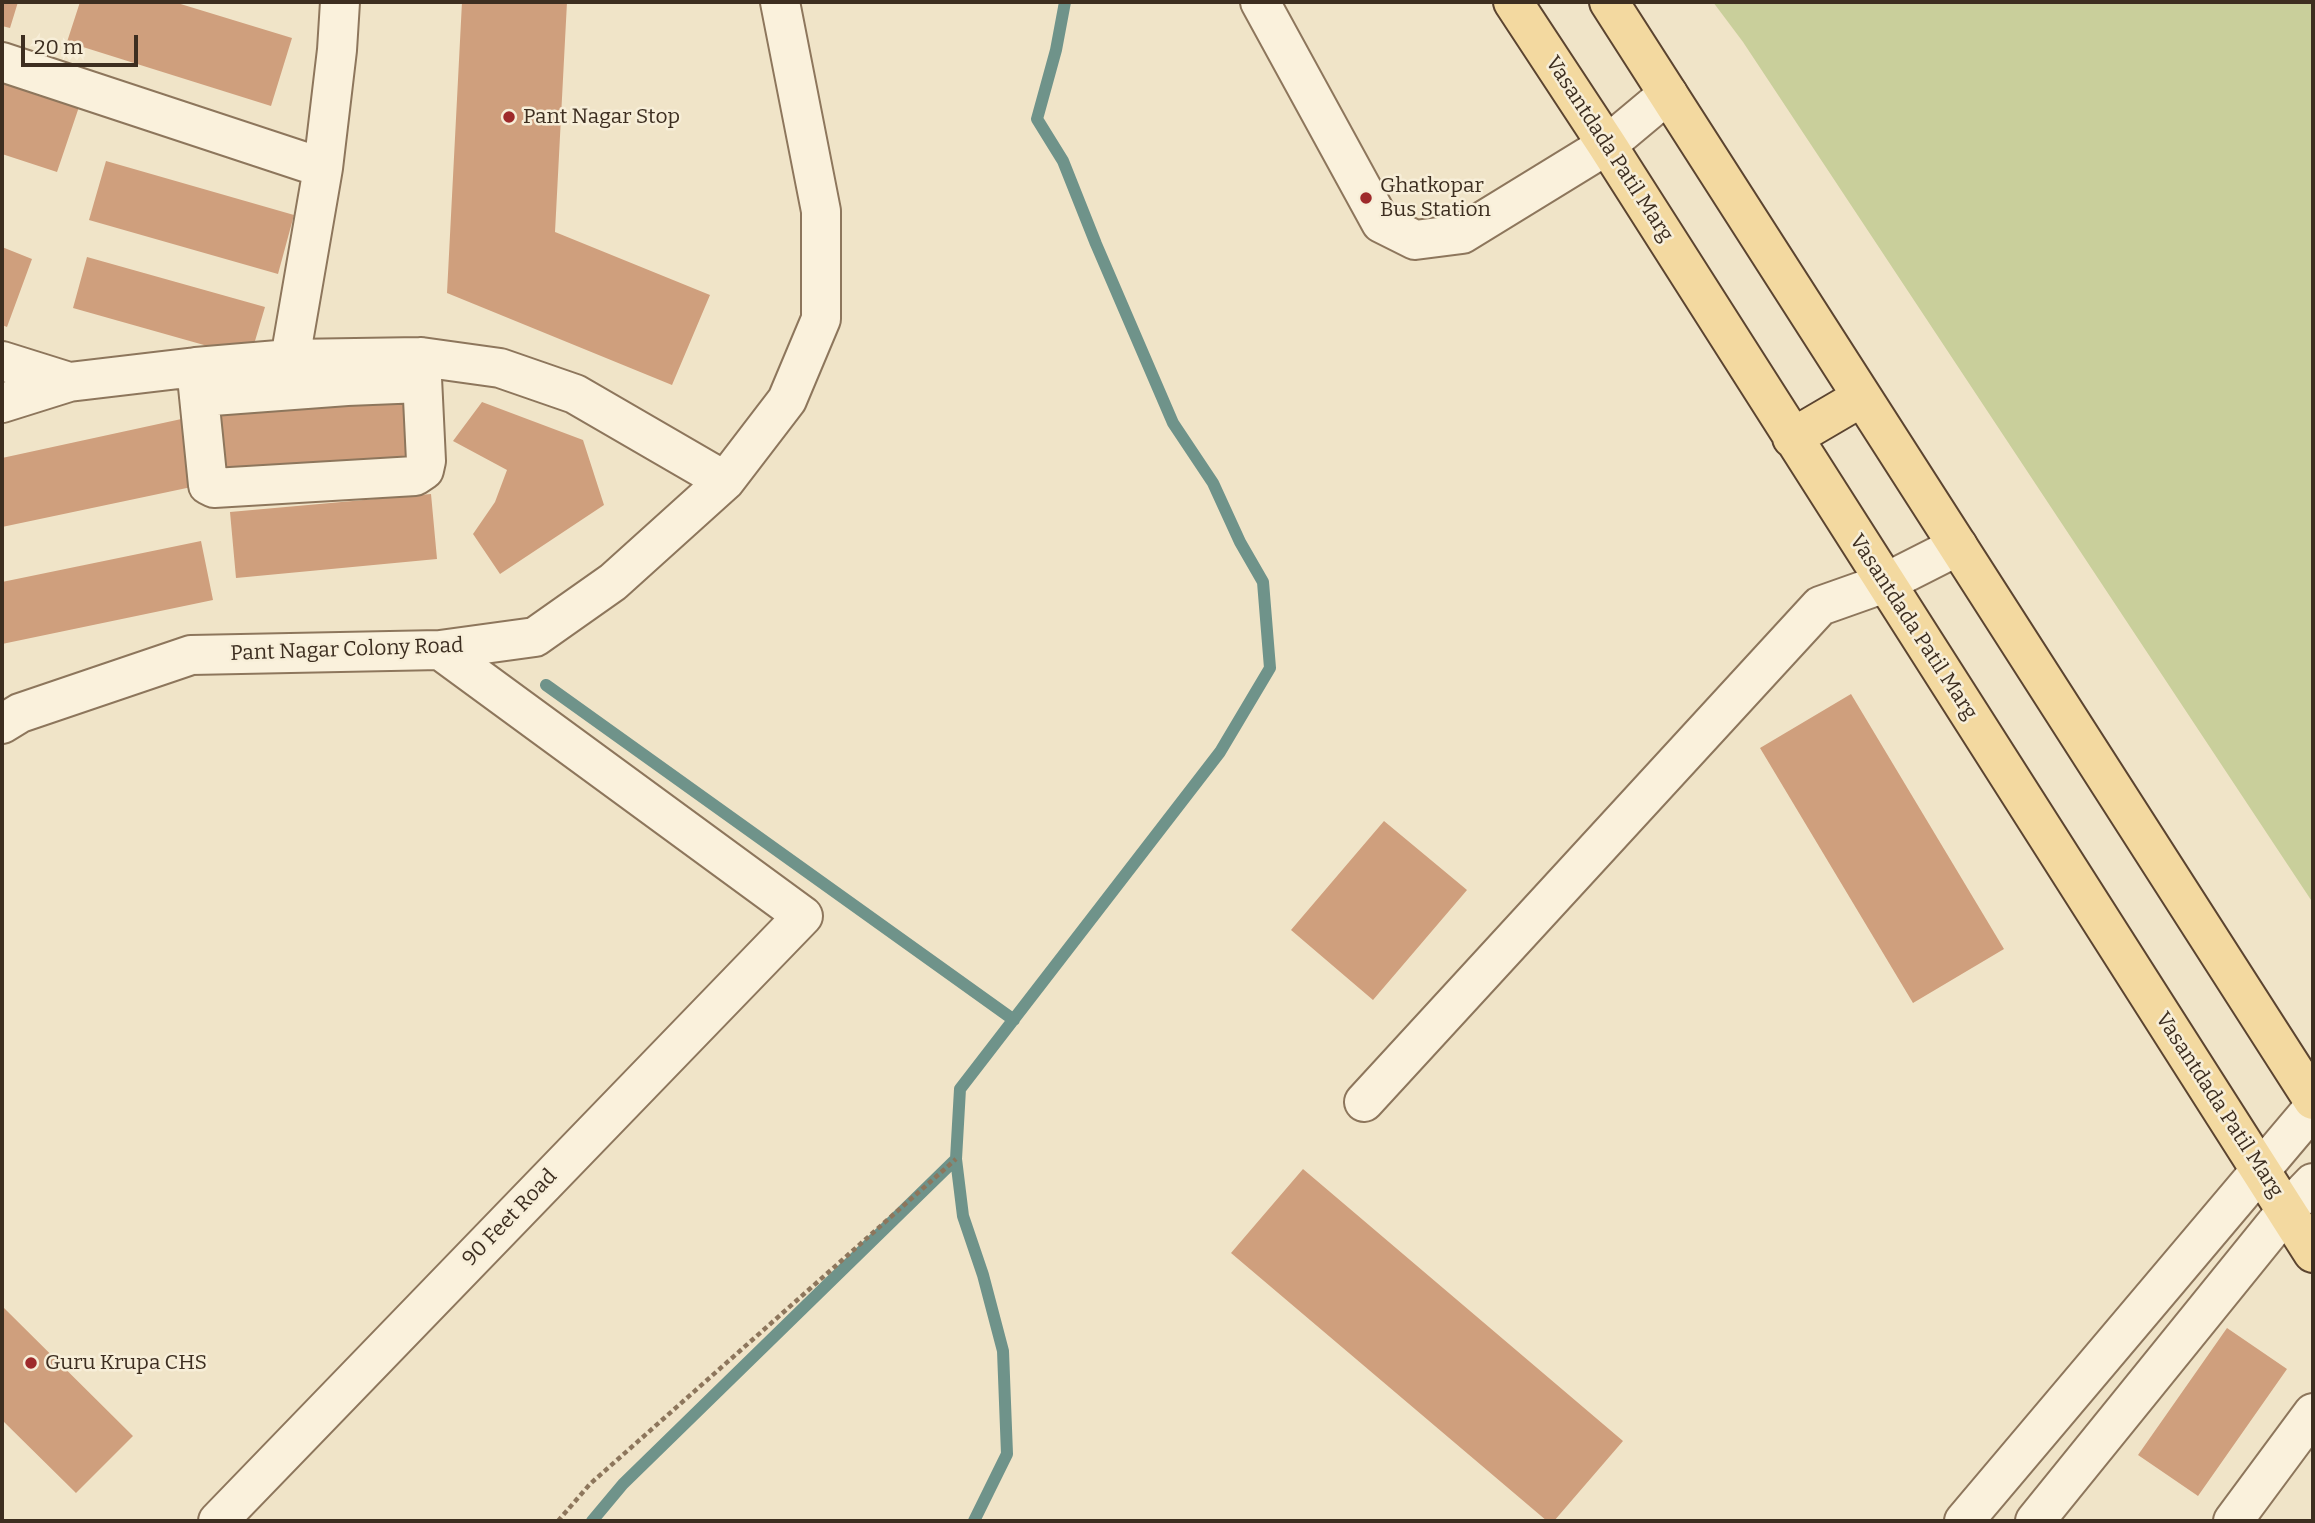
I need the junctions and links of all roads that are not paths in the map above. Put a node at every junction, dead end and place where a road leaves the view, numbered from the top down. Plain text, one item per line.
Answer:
1 (340, 2) edge
2 (780, 2) edge
3 (1260, 2) edge
4 (1513, 2) edge
5 (1609, 2) edge
6 (2, 62) edge
7 (1668, 94) junction
8 (1607, 145) junction
9 (323, 168) junction
10 (290, 359) junction
11 (2, 361) edge
12 (422, 370) junction
13 (69, 382) junction
14 (198, 382) junction
15 (1862, 397) junction
16 (2, 403) edge
17 (1792, 438) junction
18 (724, 481) junction
19 (1958, 546) junction
20 (1885, 583) junction
21 (440, 650) junction
22 (2, 724) edge
23 (2313, 1100) edge
24 (1364, 1102) dead end
25 (2313, 1108) edge
26 (2260, 1170) junction
27 (2313, 1183) edge
28 (2286, 1211) junction
29 (2313, 1253) edge
30 (2313, 1413) edge
31 (218, 1521) edge
32 (1964, 1521) edge
33 (2035, 1521) edge
34 (2233, 1521) edge

1 - 9 street
2 - 18 street, Pant Nagar Colony Road
3 - 8 street
4 - 8 main road, Vasantdada Patil Marg
5 - 7 main road
6 - 9 street
7 - 8 street
7 - 15 main road
8 - 17 main road, Vasantdada Patil Marg
9 - 10 street
10 - 12 street
10 - 14 street
11 - 13 street
12 - 14 street
12 - 14 street
12 - 18 street
13 - 14 street
13 - 16 street
15 - 17 main road
15 - 19 main road
17 - 20 main road, Vasantdada Patil Marg
18 - 21 street, Pant Nagar Colony Road
19 - 20 street
19 - 23 main road
20 - 24 street
20 - 26 main road, Vasantdada Patil Marg
21 - 22 street, Pant Nagar Colony Road
21 - 31 street, 90 Feet Road
25 - 26 street
26 - 28 main road, Vasantdada Patil Marg
26 - 32 street
27 - 28 street
28 - 29 main road, Vasantdada Patil Marg
28 - 33 street
30 - 34 street

